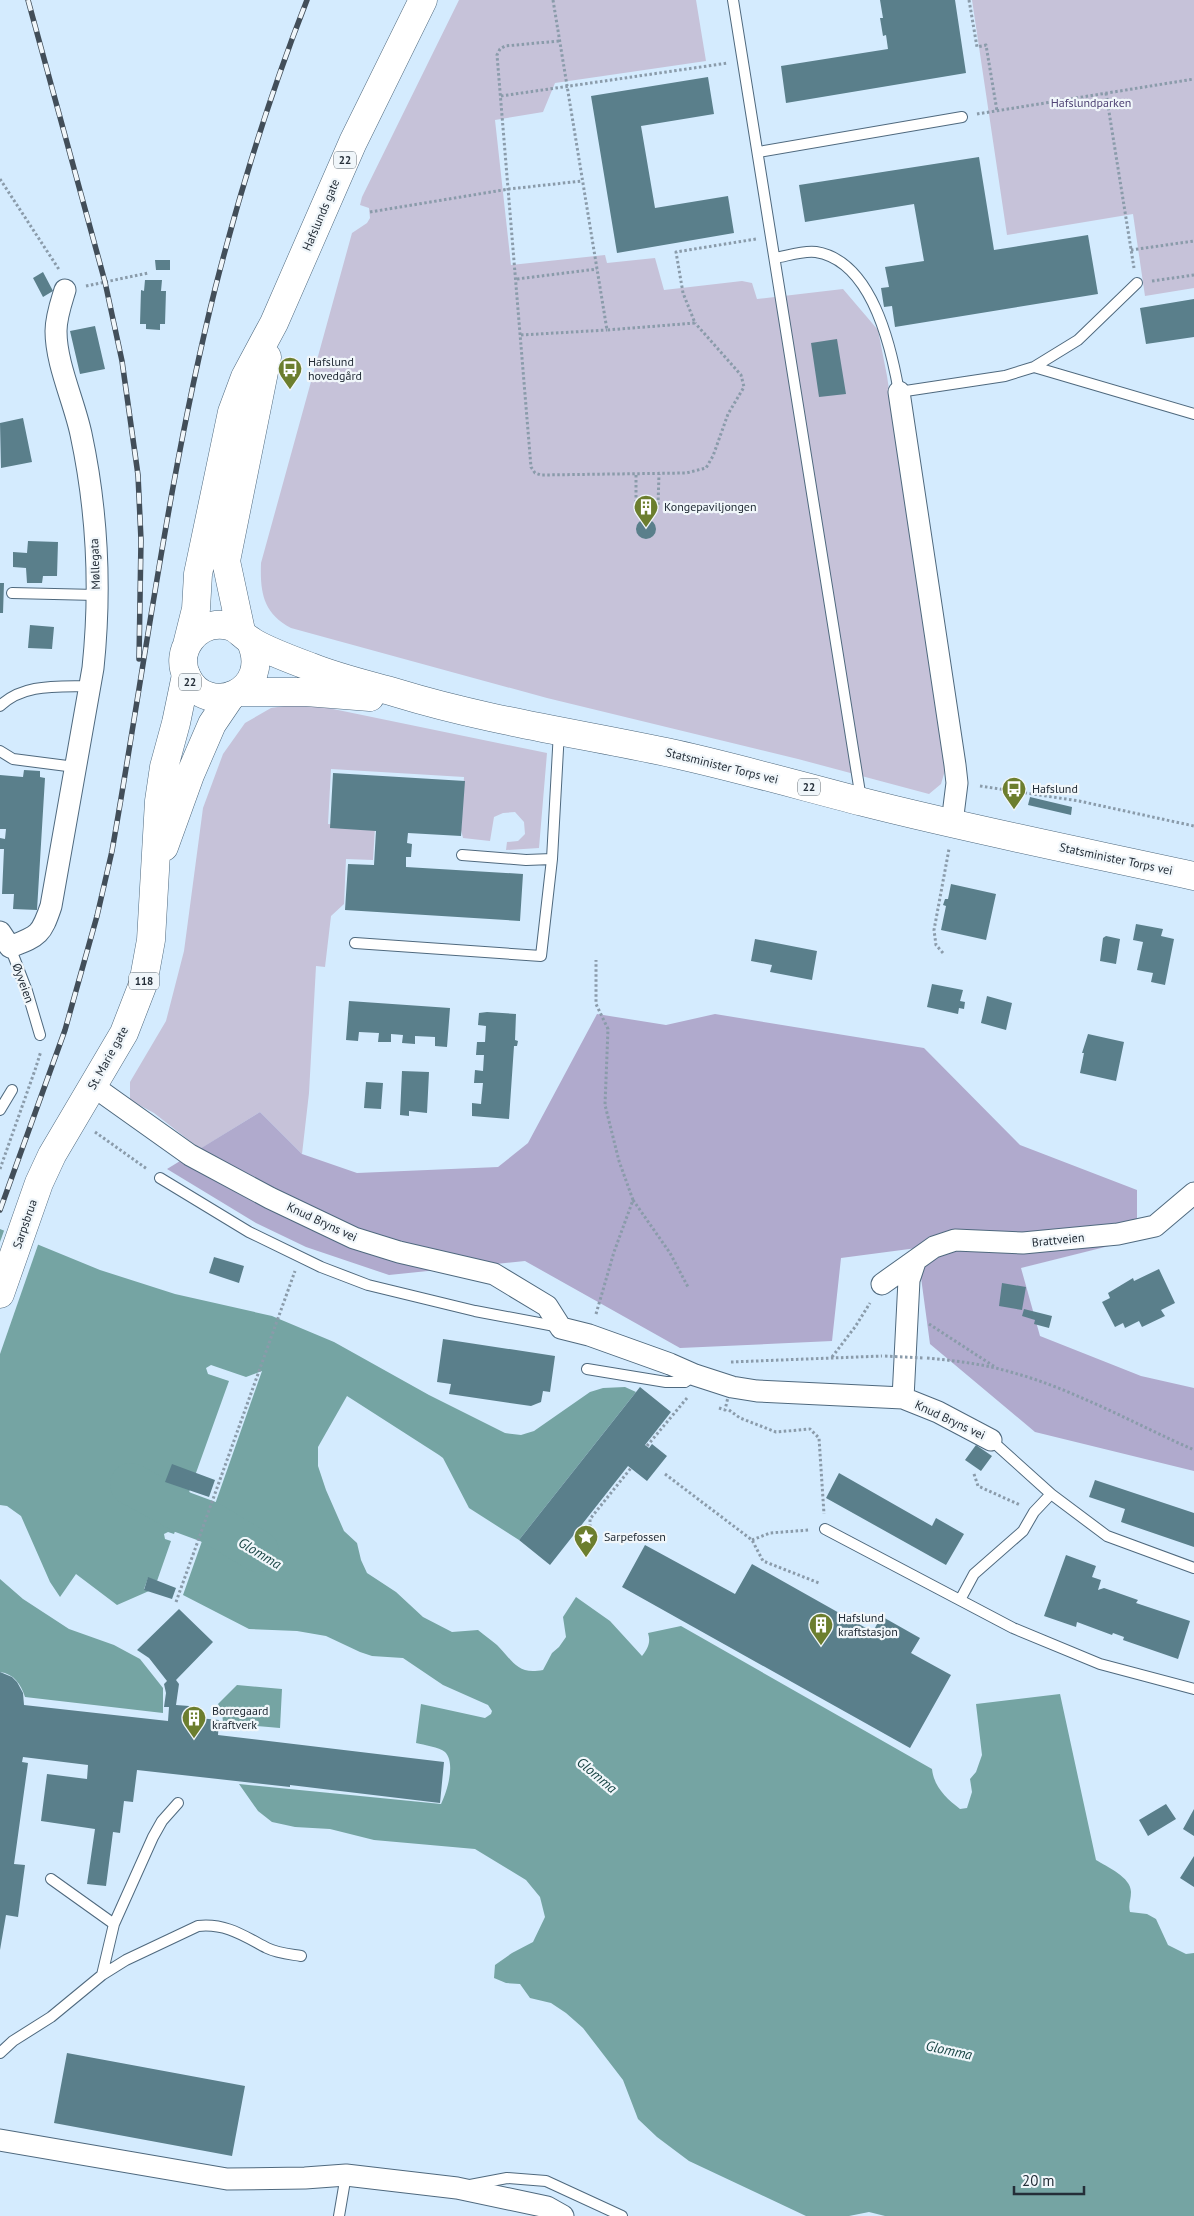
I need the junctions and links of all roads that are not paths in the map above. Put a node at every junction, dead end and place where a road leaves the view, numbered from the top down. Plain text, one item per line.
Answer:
1 (423, 0) edge
2 (736, 2) edge
3 (967, 116) road end
4 (758, 152) junction
5 (775, 258) junction
6 (1137, 283) road end
7 (65, 290) road end
8 (274, 323) junction
9 (1034, 367) junction
10 (899, 392) junction
11 (1194, 414) edge
12 (12, 594) dead end
13 (96, 595) junction
14 (245, 636) junction
15 (187, 645) junction
16 (186, 675) junction
17 (90, 686) junction
18 (235, 694) junction
19 (424, 701) junction
20 (0, 706) edge
21 (559, 730) junction
22 (0, 751) edge
23 (76, 767) junction
24 (861, 802) junction
25 (950, 833) junction
26 (462, 855) dead end
27 (552, 858) junction
28 (156, 864) junction
29 (1194, 876) edge
30 (5, 940) edge
31 (355, 943) dead end
32 (40, 1036) dead end
33 (92, 1086) junction
34 (12, 1090) dead end
35 (0, 1110) edge
36 (160, 1178) road end
37 (39, 1183) joint
38 (1194, 1193) edge
39 (915, 1262) junction
40 (882, 1284) road end
41 (0, 1294) edge
42 (561, 1328) junction
43 (587, 1369) dead end
44 (695, 1375) junction
45 (902, 1398) junction
46 (991, 1440) joint
47 (1051, 1494) junction
48 (825, 1529) road end
49 (1194, 1568) edge
50 (960, 1600) junction
51 (1194, 1689) edge
52 (178, 1802) dead end
53 (51, 1879) dead end
54 (114, 1924) junction
55 (301, 1956) dead end
56 (102, 1974) junction
57 (0, 2053) edge
58 (0, 2140) edge
59 (346, 2174) junction
60 (457, 2188) junction
61 (340, 2216) edge
62 (563, 2216) edge
63 (622, 2216) edge

1 - 8 main road, Hafslunds gate / 22
2 - 4 lane
3 - 4 lane
4 - 5 lane
5 - 10 lane
5 - 24 lane
6 - 9 lane
7 - 13 street, Møllegata
8 - 14 main road, Hafslunds gate / 22
8 - 15 main road, Hafslunds gate / 22
9 - 10 lane
9 - 11 lane
10 - 25 street
12 - 13 lane
13 - 17 street, Møllegata
14 - 15 main road, 22
14 - 18 main road, 22
14 - 19 main road, Statsminister Torps vei / 22
15 - 16 main road, 22
16 - 18 main road, 22
16 - 28 main road, St. Marie gate / 118
17 - 20 lane
17 - 23 street, Møllegata
18 - 19 main road, Statsminister Torps vei / 22
18 - 28 main road, St. Marie gate / 118
19 - 21 main road, Statsminister Torps vei / 22
21 - 24 main road, Statsminister Torps vei / 22
21 - 27 lane
22 - 23 lane
23 - 30 street, Møllegata
24 - 25 main road, Statsminister Torps vei / 22
25 - 29 main road, Statsminister Torps vei / 22
26 - 27 lane
27 - 31 lane
28 - 33 main road, St. Marie gate / 118
30 - 32 lane, Øyveien
33 - 37 main road, St. Marie gate / 118
33 - 42 street, Knud Bryns vei
34 - 35 lane
36 - 42 lane
37 - 41 main road, Sarpsbrua / 118
38 - 39 street, Brattveien
39 - 40 street, Brattveien
39 - 45 street
42 - 44 street, Knud Bryns vei
43 - 44 lane
44 - 45 street, Knud Bryns vei
45 - 46 street, Knud Bryns vei
46 - 47 lane, Knud Bryns vei
47 - 49 lane, Knud Bryns vei
47 - 50 lane
48 - 50 lane
50 - 51 lane
52 - 54 lane
53 - 54 lane
54 - 56 lane
55 - 56 lane
56 - 57 lane
58 - 59 street
59 - 60 street
59 - 61 lane
60 - 62 street
60 - 63 lane

